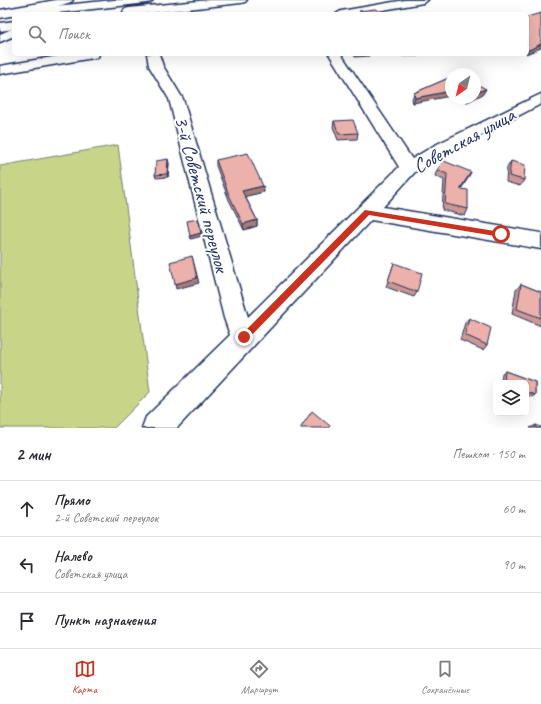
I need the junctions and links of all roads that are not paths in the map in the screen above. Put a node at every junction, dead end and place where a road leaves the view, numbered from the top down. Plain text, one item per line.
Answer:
1 (66, 0) edge
2 (147, 0) edge
3 (241, 0) edge
4 (423, 0) edge
5 (16, 12) edge
6 (34, 12) edge
7 (132, 12) edge
8 (353, 12) edge
9 (12, 13) edge
10 (12, 14) edge
11 (0, 15) edge
12 (12, 25) edge
13 (0, 27) edge
14 (12, 33) edge
15 (0, 38) edge
16 (81, 56) edge
17 (154, 56) edge
18 (336, 56) edge
19 (0, 70) edge
20 (541, 98) edge
21 (409, 168) junction
22 (368, 212) junction
23 (541, 241) edge
24 (244, 337) junction
25 (157, 428) edge

1 - 5 main road
2 - 6 main road
3 - 7 main road
4 - 8 street
9 - 11 main road
10 - 11 main road
12 - 13 main road
14 - 15 street
16 - 19 street
17 - 24 street, 3-й Советский переулок
18 - 21 street
20 - 21 street, Советская улица
21 - 22 street, Советская улица
22 - 23 street
22 - 24 street, Советская улица
24 - 25 street, Советская улица

